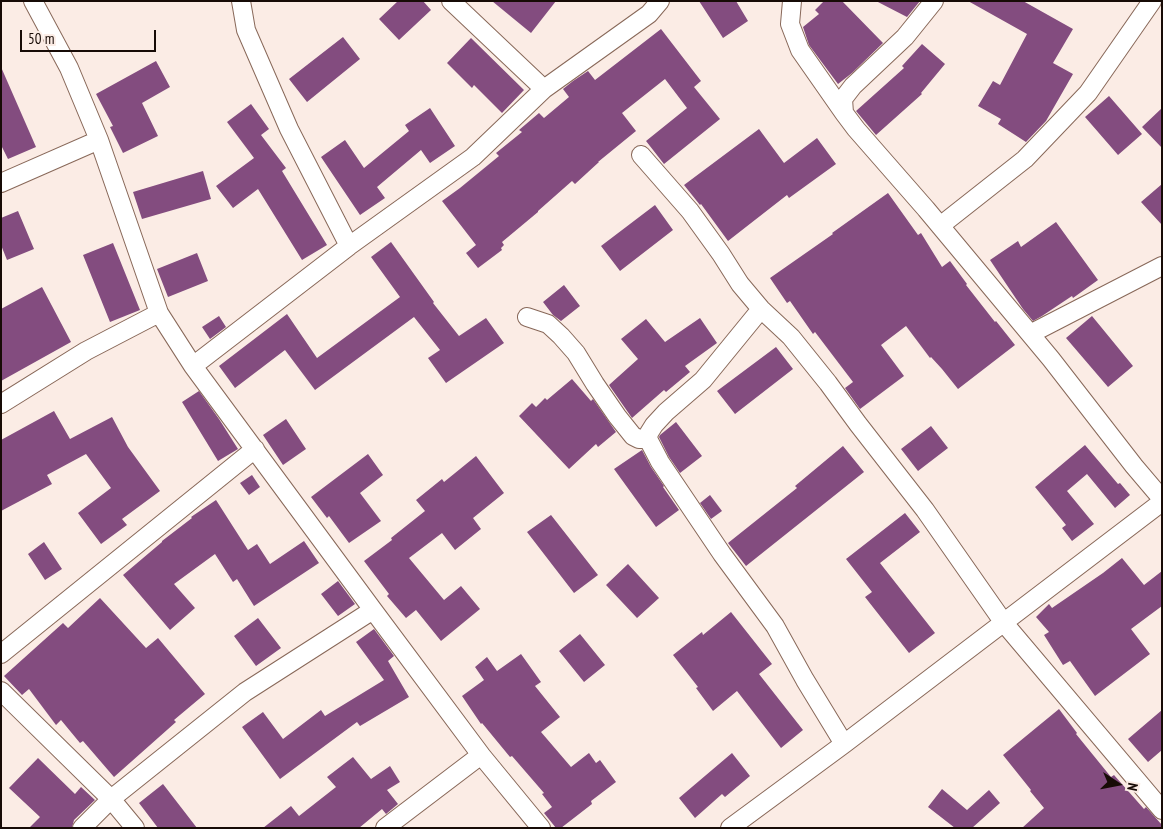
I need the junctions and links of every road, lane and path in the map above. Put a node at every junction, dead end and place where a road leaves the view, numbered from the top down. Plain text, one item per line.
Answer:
1 (33, 1) edge
2 (240, 1) edge
3 (451, 1) edge
4 (660, 1) edge
5 (792, 1) edge
6 (934, 1) edge
7 (1152, 1) edge
8 (544, 89) junction
9 (844, 113) junction
10 (99, 140) junction
11 (641, 155) dead end
12 (1, 183) edge
13 (940, 226) junction
14 (349, 246) junction
15 (1162, 266) edge
16 (761, 309) junction
17 (159, 313) junction
18 (527, 317) dead end
19 (1030, 334) junction
20 (193, 366) junction
21 (1, 404) edge
22 (648, 439) junction
23 (255, 449) junction
24 (1162, 500) edge
25 (373, 610) junction
26 (1004, 623) junction
27 (1, 654) edge
28 (1, 691) edge
29 (844, 744) junction
30 (481, 755) junction
31 (111, 799) junction
32 (1162, 810) edge
33 (82, 828) edge
34 (135, 828) edge
35 (385, 828) edge
36 (541, 828) edge
37 (730, 828) edge

1 - 10 street
2 - 14 street
3 - 8 street
4 - 8 street
5 - 9 street
6 - 9 street
7 - 13 street
8 - 14 street
9 - 13 street
10 - 12 street
10 - 17 street
11 - 16 street
13 - 19 street
14 - 20 street
15 - 19 street
16 - 22 street
16 - 26 street
17 - 20 street
17 - 21 street
18 - 22 street
19 - 24 street
20 - 23 street
22 - 29 street
23 - 25 street
23 - 27 street
24 - 26 street
25 - 30 street
25 - 31 street
26 - 29 street
26 - 32 street
28 - 31 street
29 - 37 street
30 - 35 street
30 - 36 street
31 - 33 street
31 - 34 street

